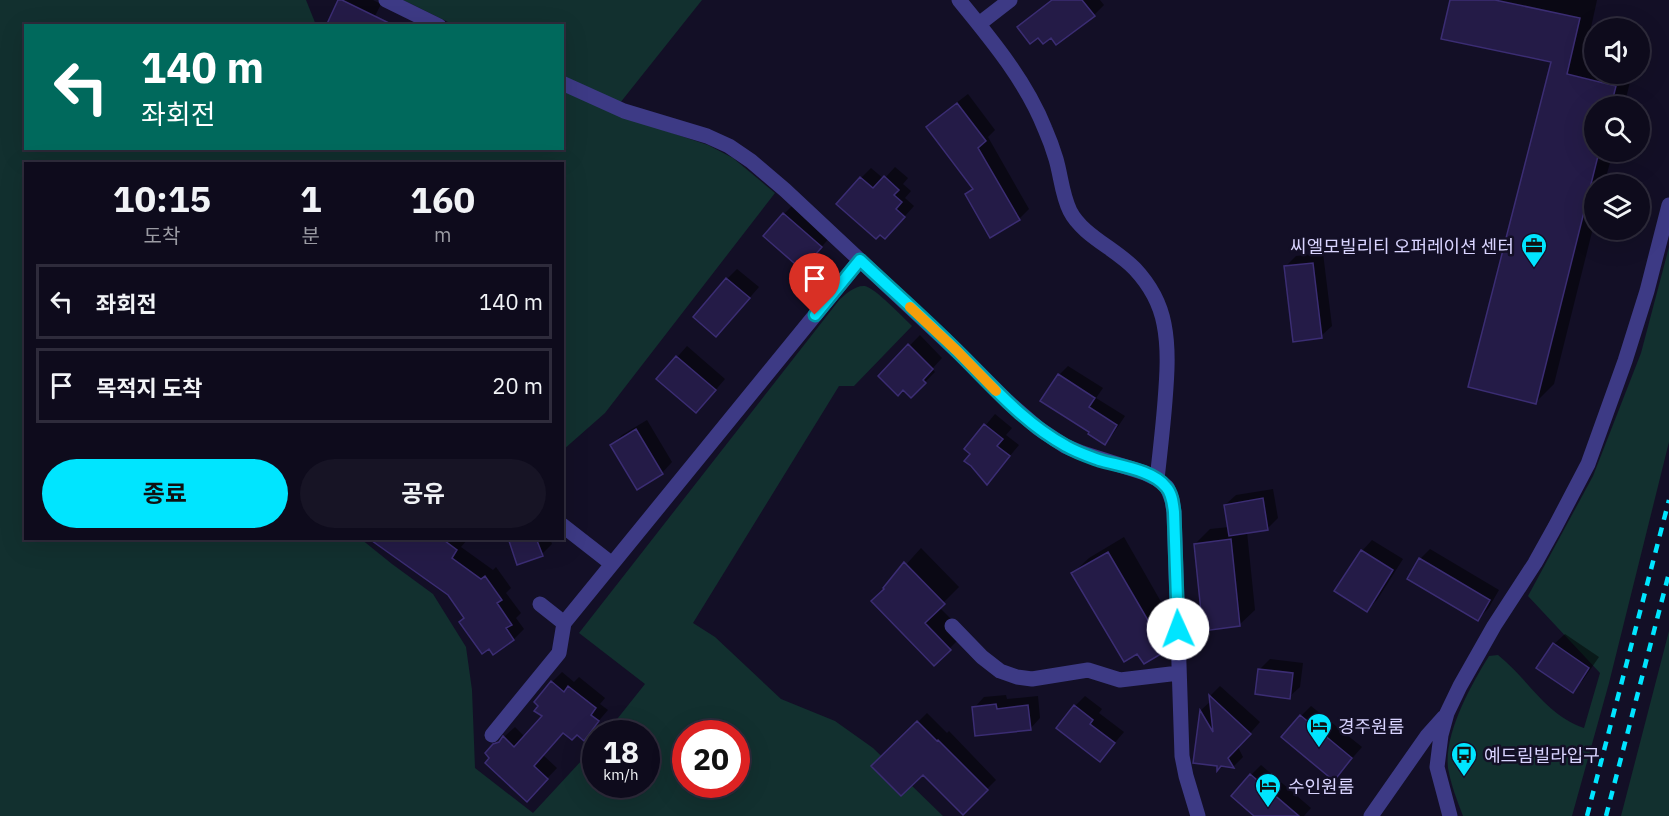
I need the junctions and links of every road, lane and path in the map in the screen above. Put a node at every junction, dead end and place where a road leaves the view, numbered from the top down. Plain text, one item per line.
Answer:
1 (386, 0) edge
2 (959, 0) edge
3 (1010, 0) edge
4 (435, 24) edge
5 (979, 24) junction
6 (564, 84) edge
7 (1669, 205) edge
8 (860, 260) junction
9 (1157, 479) junction
10 (564, 527) edge
11 (612, 564) junction
12 (540, 604) dead end
13 (564, 623) junction
14 (952, 627) dead end
15 (1179, 672) junction
16 (1447, 713) junction
17 (492, 735) dead end
18 (1198, 816) edge
19 (1371, 816) edge
20 (1450, 816) edge

1 - 4 street
2 - 5 street
3 - 5 street
5 - 9 street
6 - 8 street
7 - 16 street
8 - 9 street
8 - 11 street
9 - 15 street
10 - 11 street
11 - 13 street
12 - 13 street
13 - 17 street
14 - 15 street
15 - 18 street
16 - 19 street
16 - 20 street

